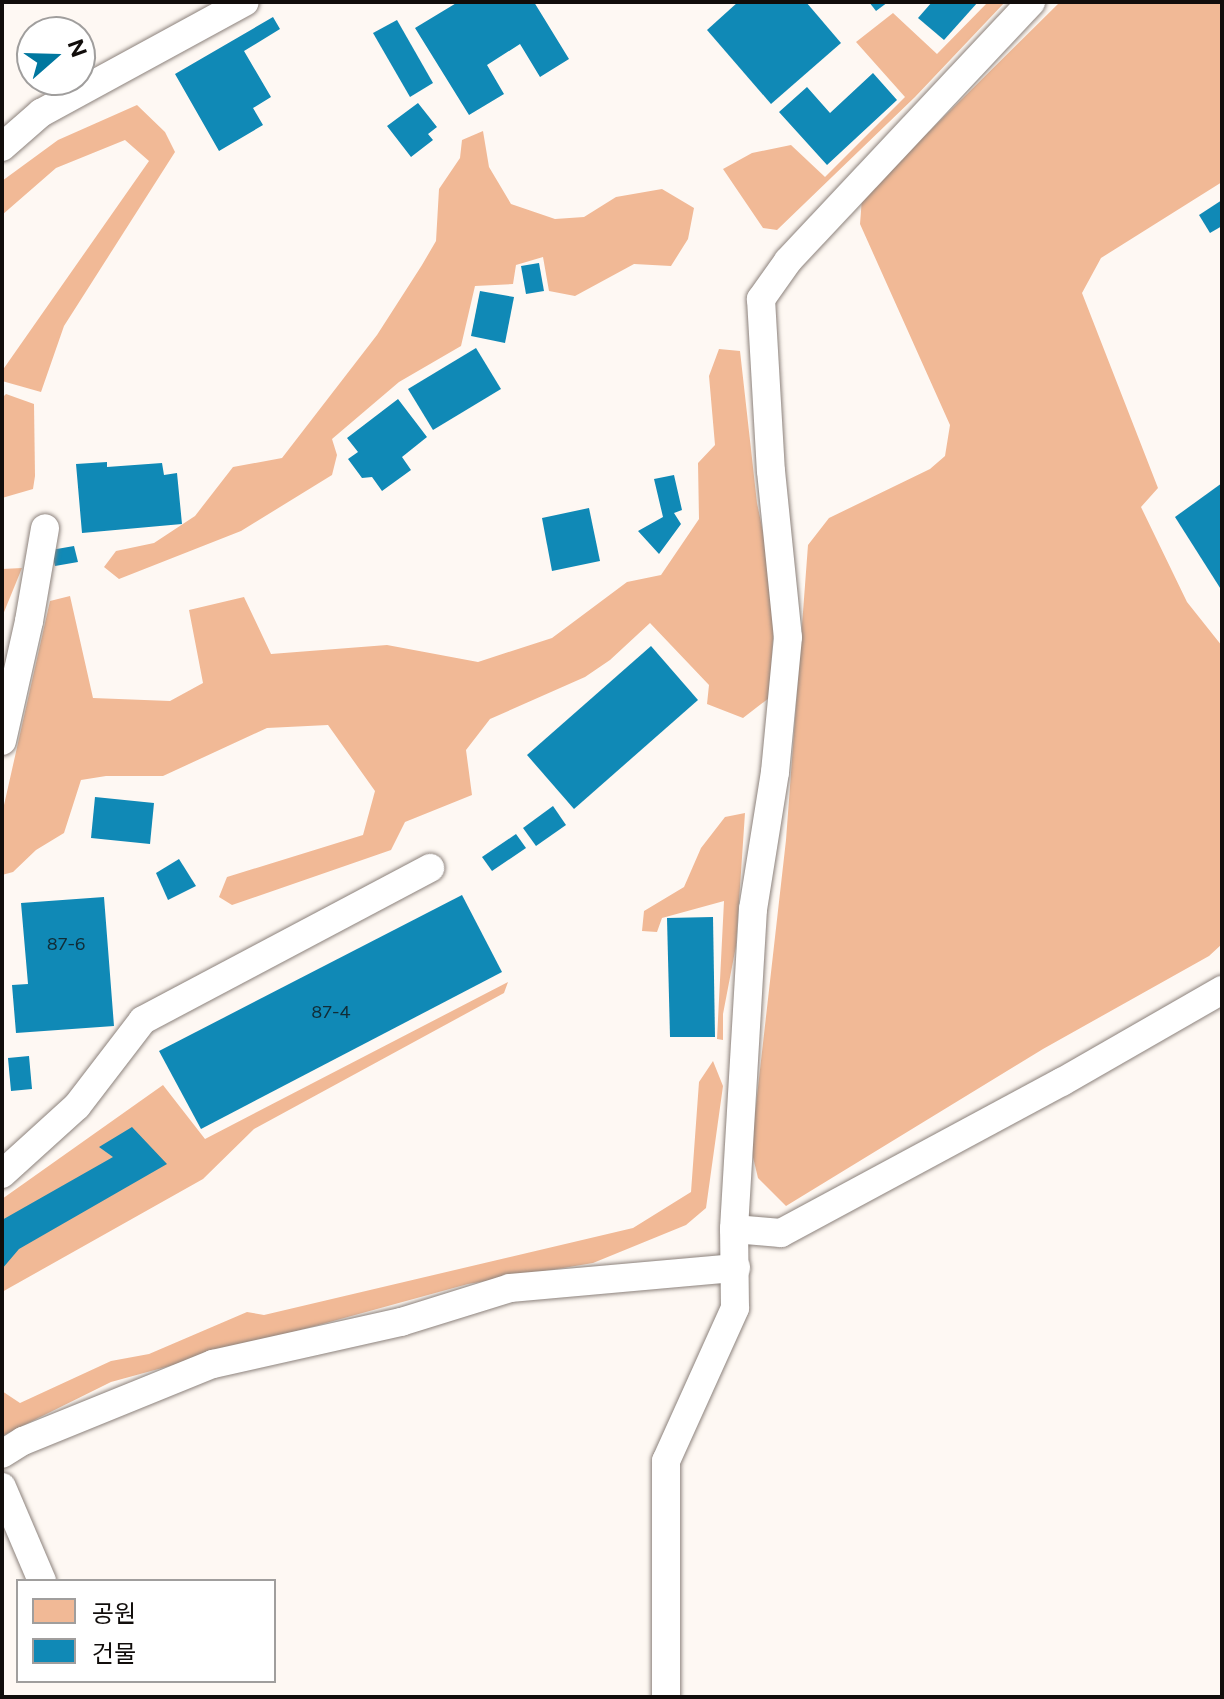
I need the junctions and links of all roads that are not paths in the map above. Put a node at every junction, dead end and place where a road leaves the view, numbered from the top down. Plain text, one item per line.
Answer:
1 (245, 2) edge
2 (1031, 2) edge
3 (2, 147) edge
4 (45, 528) dead end
5 (2, 741) edge
6 (430, 868) dead end
7 (1217, 1003) edge
8 (2, 1174) edge
9 (734, 1229) junction
10 (736, 1268) junction
11 (2, 1454) edge
12 (2, 1487) edge
13 (41, 1579) edge
14 (666, 1697) edge

1 - 3 lane
2 - 9 lane
4 - 5 lane
6 - 8 lane
7 - 9 lane
9 - 10 lane
10 - 11 lane
10 - 14 lane
12 - 13 lane

